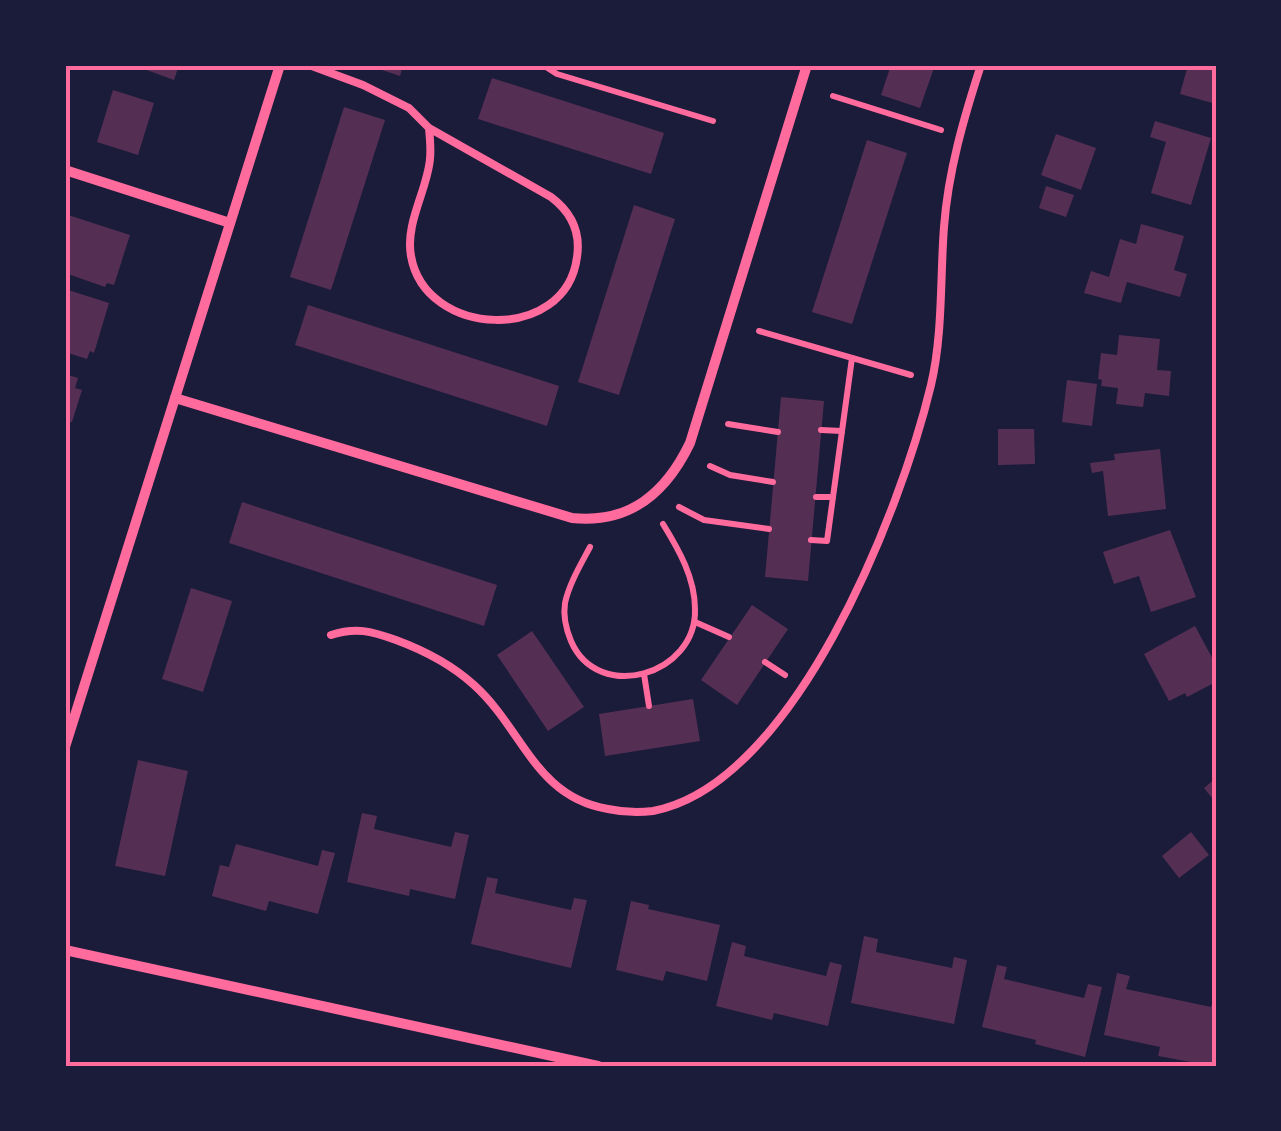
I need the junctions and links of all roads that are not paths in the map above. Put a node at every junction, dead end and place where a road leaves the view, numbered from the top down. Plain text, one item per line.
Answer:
1 (280, 65) edge
2 (309, 65) edge
3 (807, 65) edge
4 (981, 65) edge
5 (429, 128) junction
6 (65, 170) edge
7 (230, 224) junction
8 (175, 398) junction
9 (331, 635) dead end
10 (65, 747) edge
11 (65, 950) edge
12 (598, 1066) edge

1 - 7 street
2 - 5 lane
3 - 8 street
4 - 9 lane
5 - 5 lane
6 - 7 street
7 - 8 street
8 - 10 street
11 - 12 street

